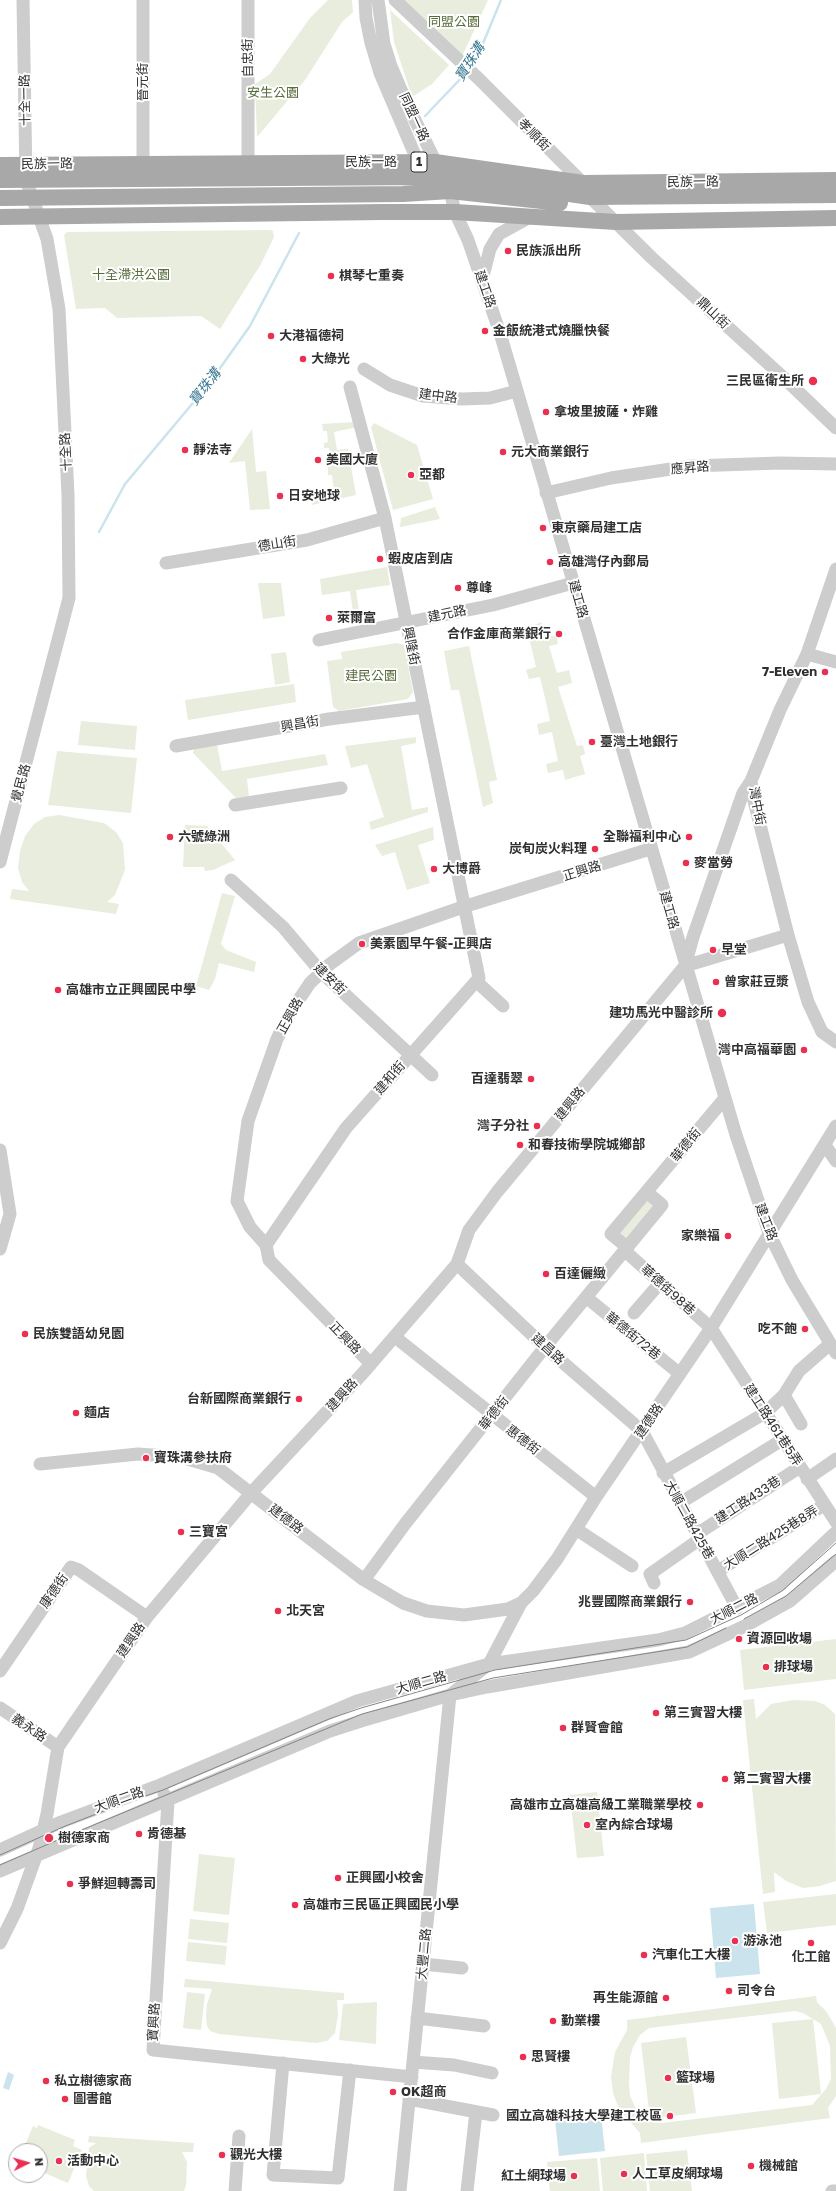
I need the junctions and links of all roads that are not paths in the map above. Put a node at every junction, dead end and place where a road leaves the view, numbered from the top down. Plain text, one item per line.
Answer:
1 (23, 0) edge
2 (144, 0) edge
3 (248, 0) edge
4 (365, 0) edge
5 (378, 0) edge
6 (394, 0) edge
7 (417, 162) junction
8 (435, 162) junction
9 (248, 163) junction
10 (26, 164) junction
11 (143, 164) junction
12 (0, 165) edge
13 (425, 177) junction
14 (0, 180) edge
15 (26, 180) junction
16 (836, 180) edge
17 (582, 183) junction
18 (447, 184) junction
19 (434, 191) junction
20 (836, 195) edge
21 (590, 197) junction
22 (0, 198) edge
23 (34, 198) junction
24 (836, 204) edge
25 (602, 208) junction
26 (455, 212) junction
27 (39, 216) junction
28 (0, 217) edge
29 (528, 218) junction
30 (836, 218) edge
31 (616, 222) junction
32 (482, 280) junction
33 (364, 369) dead end
34 (350, 387) dead end
35 (518, 391) junction
36 (836, 428) edge
37 (836, 464) edge
38 (546, 493) junction
39 (385, 518) junction
40 (166, 564) dead end
41 (836, 569) edge
42 (573, 583) junction
43 (406, 623) junction
44 (319, 640) dead end
45 (807, 654) junction
46 (836, 662) edge
47 (41, 705) joint
48 (424, 707) junction
49 (176, 746) dead end
50 (751, 782) junction
51 (341, 788) dead end
52 (235, 806) dead end
53 (650, 849) junction
54 (0, 862) edge
55 (231, 880) dead end
56 (463, 907) junction
57 (788, 935) junction
58 (685, 966) junction
59 (321, 972) junction
60 (477, 982) junction
61 (503, 1006) dead end
62 (836, 1042) edge
63 (411, 1054) junction
64 (432, 1075) dead end
65 (725, 1098) junction
66 (836, 1126) edge
67 (831, 1148) edge
68 (0, 1150) edge
69 (836, 1161) edge
70 (647, 1192) junction
71 (769, 1232) junction
72 (266, 1244) junction
73 (0, 1249) edge
74 (626, 1249) junction
75 (457, 1264) junction
76 (660, 1283) junction
77 (586, 1297) junction
78 (634, 1313) dead end
79 (711, 1328) junction
80 (395, 1337) junction
81 (544, 1347) junction
82 (833, 1349) edge
83 (370, 1364) junction
84 (680, 1374) junction
85 (784, 1395) junction
86 (765, 1413) junction
87 (493, 1416) junction
88 (801, 1424) dead end
89 (642, 1431) junction
90 (782, 1440) junction
91 (836, 1459) edge
92 (40, 1464) dead end
93 (800, 1468) junction
94 (664, 1473) junction
95 (807, 1479) junction
96 (252, 1492) junction
97 (596, 1497) junction
98 (680, 1503) junction
99 (824, 1505) junction
100 (836, 1522) edge
101 (576, 1529) junction
102 (836, 1532) edge
103 (698, 1536) junction
104 (836, 1561) edge
105 (632, 1566) dead end
106 (718, 1571) junction
107 (364, 1580) junction
108 (654, 1583) dead end
109 (521, 1603) junction
110 (737, 1608) junction
111 (147, 1617) junction
112 (489, 1664) junction
113 (0, 1671) edge
114 (450, 1694) junction
115 (0, 1708) edge
116 (58, 1747) junction
117 (160, 1785) junction
118 (168, 1801) junction
119 (44, 1830) junction
120 (0, 1850) edge
121 (36, 1856) junction
122 (0, 1872) edge
123 (0, 1943) edge
124 (423, 1964) junction
125 (462, 1968) dead end
126 (417, 2018) junction
127 (484, 2026) dead end
128 (413, 2062) junction
129 (283, 2063) junction
130 (350, 2070) junction
131 (492, 2073) dead end
132 (412, 2076) junction
133 (409, 2099) junction
134 (476, 2112) junction
135 (493, 2115) dead end
136 (239, 2136) dead end
137 (836, 2190) edge
138 (235, 2191) edge
139 (400, 2191) edge
140 (467, 2191) edge
141 (832, 2191) edge

1 - 10 street, 十全一路
2 - 11 street, 晉元街
3 - 9 street, 自忠街
4 - 7 street, 同盟一路
5 - 8 street, 同盟一路
6 - 17 street, 孝順街
7 - 8 main road, 民族一路 / 1
7 - 9 main road, 民族一路 / 1
7 - 13 street, 同盟一路
8 - 17 main road, 民族一路 / 1
8 - 18 street, 同盟一路
9 - 11 main road, 民族一路 / 1
10 - 11 main road, 民族一路 / 1
10 - 12 main road, 民族一路 / 1
10 - 15 street, 十全一路
13 - 15 main road, 民族一路 / 1
13 - 18 main road, 民族一路 / 1
13 - 19 street, 同盟一路
14 - 15 main road, 民族一路 / 1
15 - 23 street, 十全一路
16 - 17 main road, 民族一路 / 1
17 - 21 street, 孝順街
18 - 19 main road, 民族一路 / 1
18 - 21 main road, 民族一路 / 1
18 - 25 main road, 民族一路 / 1
18 - 26 street, 同盟一路
19 - 23 main road, 民族一路 / 1
19 - 26 street, 同盟一路
20 - 21 main road, 民族一路 / 1
21 - 25 street, 鼎山街
22 - 23 main road, 民族一路 / 1
23 - 27 street, 十全路
24 - 25 main road, 民族一路 / 1
25 - 31 street, 鼎山街
26 - 27 main road
26 - 29 main road
26 - 32 street, 建工路
27 - 28 main road
27 - 47 street, 十全路
29 - 31 main road
29 - 32 street
30 - 31 main road
31 - 36 street, 鼎山街
32 - 35 street, 建工路
33 - 35 street, 建中路
34 - 39 street, 興隆街
35 - 38 street, 建工路
37 - 38 street, 應昇路
38 - 42 street, 建工路
39 - 40 street, 德山街
39 - 43 street, 興隆街
41 - 45 street, 灣中街
42 - 43 street, 建元路
42 - 53 street, 建工路
43 - 44 street, 建元路
43 - 48 street, 興隆街
45 - 46 street
45 - 50 street, 灣中街
47 - 54 street, 覺民路
48 - 49 street, 興昌街
48 - 56 street, 興隆街
50 - 57 street, 灣中街
50 - 58 street, 建工路
51 - 52 street
53 - 56 street, 正興路
53 - 58 street, 建工路
55 - 59 street, 建安街
56 - 59 street, 正興路
56 - 60 street
57 - 58 street
57 - 62 street, 灣中街
58 - 65 street, 建工路
58 - 75 street, 建興路
59 - 63 street, 建安街
59 - 72 street, 正興路
60 - 61 street
60 - 63 street, 建和街
63 - 64 street, 建安街
63 - 72 street, 建和街
65 - 70 street, 華德街
65 - 71 street, 建工路
66 - 67 street, 建德路
67 - 69 street
67 - 71 street, 建德路
68 - 73 street
70 - 74 street, 華德街
70 - 74 street, 華德街
71 - 79 street, 建德路
71 - 82 street, 建工路
72 - 83 street, 正興路
74 - 76 street, 華德街98巷
74 - 77 street, 華德街
75 - 80 street, 建興路
75 - 81 street, 建昌路
76 - 78 street
76 - 79 street, 華德街98巷
77 - 81 street, 華德街
77 - 84 street, 華德街72巷
79 - 84 street, 建德路
79 - 86 street, 建工路461巷5弄
80 - 83 street, 建興路
80 - 87 street, 惠德街
81 - 87 street, 華德街
81 - 89 street, 建昌路
82 - 85 street
83 - 96 street, 建興路
84 - 89 street, 建德路
85 - 86 street
85 - 88 street
86 - 90 street, 建工路461巷5弄
86 - 94 street
87 - 97 street, 惠德街
87 - 107 street, 華德街
89 - 94 street, 大順二路425巷
89 - 97 street, 建德路
90 - 93 street, 建工路461巷5弄
90 - 98 street
91 - 95 street
92 - 96 street, 建德路
93 - 95 street, 建工路461巷5弄
93 - 103 street, 建工路433巷
94 - 98 street, 大順二路425巷
95 - 99 street, 建工路461巷5弄
96 - 107 street, 建德路
96 - 111 street, 建興路
97 - 101 street, 建德路
98 - 103 street, 大順二路425巷
99 - 100 street, 建工路461巷5弄
99 - 106 street, 大順二路425巷8弄
101 - 105 street
101 - 109 street, 建德路
102 - 110 street, 大順二路
103 - 106 street, 大順二路425巷
103 - 108 street, 建工路433巷
104 - 114 street, 大順二路
106 - 110 street, 大順二路425巷
107 - 109 street, 建德路
109 - 112 street, 建德路
110 - 112 street, 大順二路
111 - 113 street, 康德街
111 - 116 street, 建興路
112 - 114 street
112 - 117 street, 大順二路
114 - 118 street, 大順二路
114 - 124 street, 大豐二路
115 - 116 street, 義永路
116 - 119 street, 建興路
117 - 118 street
117 - 119 street, 大順二路
118 - 121 street, 大順二路
118 - 129 street, 寶興路
119 - 120 street, 大順二路
119 - 121 street, 建興路
121 - 122 street, 大順二路
121 - 123 street, 建興路
124 - 125 street
124 - 126 street, 大豐二路
126 - 127 street
126 - 128 street, 大豐二路
128 - 131 street
128 - 132 street, 大豐二路
129 - 130 street, 寶興路
129 - 130 street
130 - 132 street, 寶興路
132 - 133 street, 大豐二路
133 - 134 street
133 - 139 street, 大豐二路
134 - 135 street
134 - 140 street
136 - 138 street
137 - 141 street

